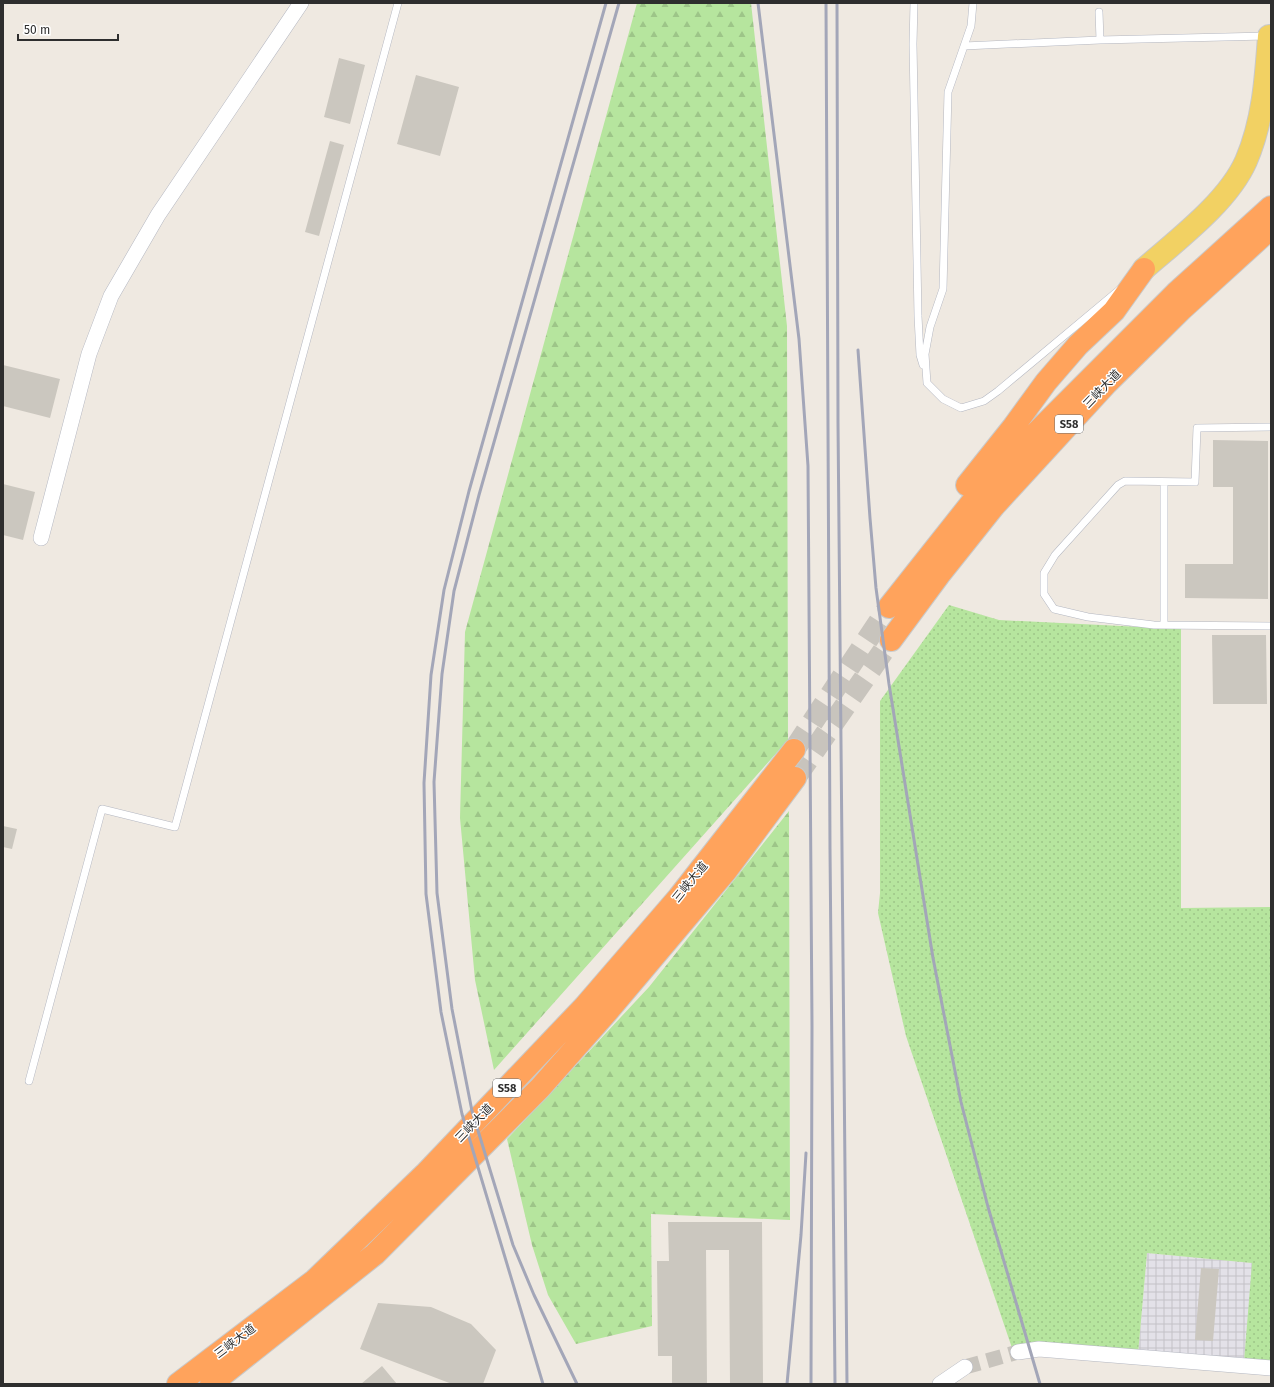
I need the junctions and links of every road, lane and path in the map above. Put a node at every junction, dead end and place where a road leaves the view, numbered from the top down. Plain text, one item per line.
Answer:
1 (301, 3) edge
2 (398, 3) edge
3 (914, 3) edge
4 (973, 3) edge
5 (1099, 12) dead end
6 (1270, 33) edge
7 (1100, 40) junction
8 (964, 46) junction
9 (1271, 207) edge
10 (1271, 228) edge
11 (1144, 268) junction
12 (926, 383) junction
13 (1271, 427) edge
14 (1164, 482) junction
15 (41, 538) dead end
16 (1164, 625) junction
17 (1271, 626) edge
18 (891, 640) tunnel mouth
19 (794, 750) tunnel mouth
20 (795, 778) tunnel mouth
21 (29, 1081) dead end
22 (1018, 1352) tunnel mouth
23 (965, 1367) tunnel mouth
24 (1271, 1368) edge
25 (178, 1384) edge
26 (211, 1384) edge
27 (940, 1384) edge

1 - 15 street
2 - 21 lane
3 - 12 lane
4 - 8 lane
5 - 7 lane
6 - 7 lane
6 - 11 main road
7 - 8 lane
8 - 12 lane
9 - 11 highway, 三峡大道 / S58
10 - 18 highway, 三峡大道 / S58
11 - 12 lane
13 - 14 lane
14 - 16 lane
14 - 16 lane
16 - 17 lane
19 - 25 highway, 三峡大道 / S58
20 - 26 highway, 三峡大道 / S58
22 - 24 street
23 - 27 street

